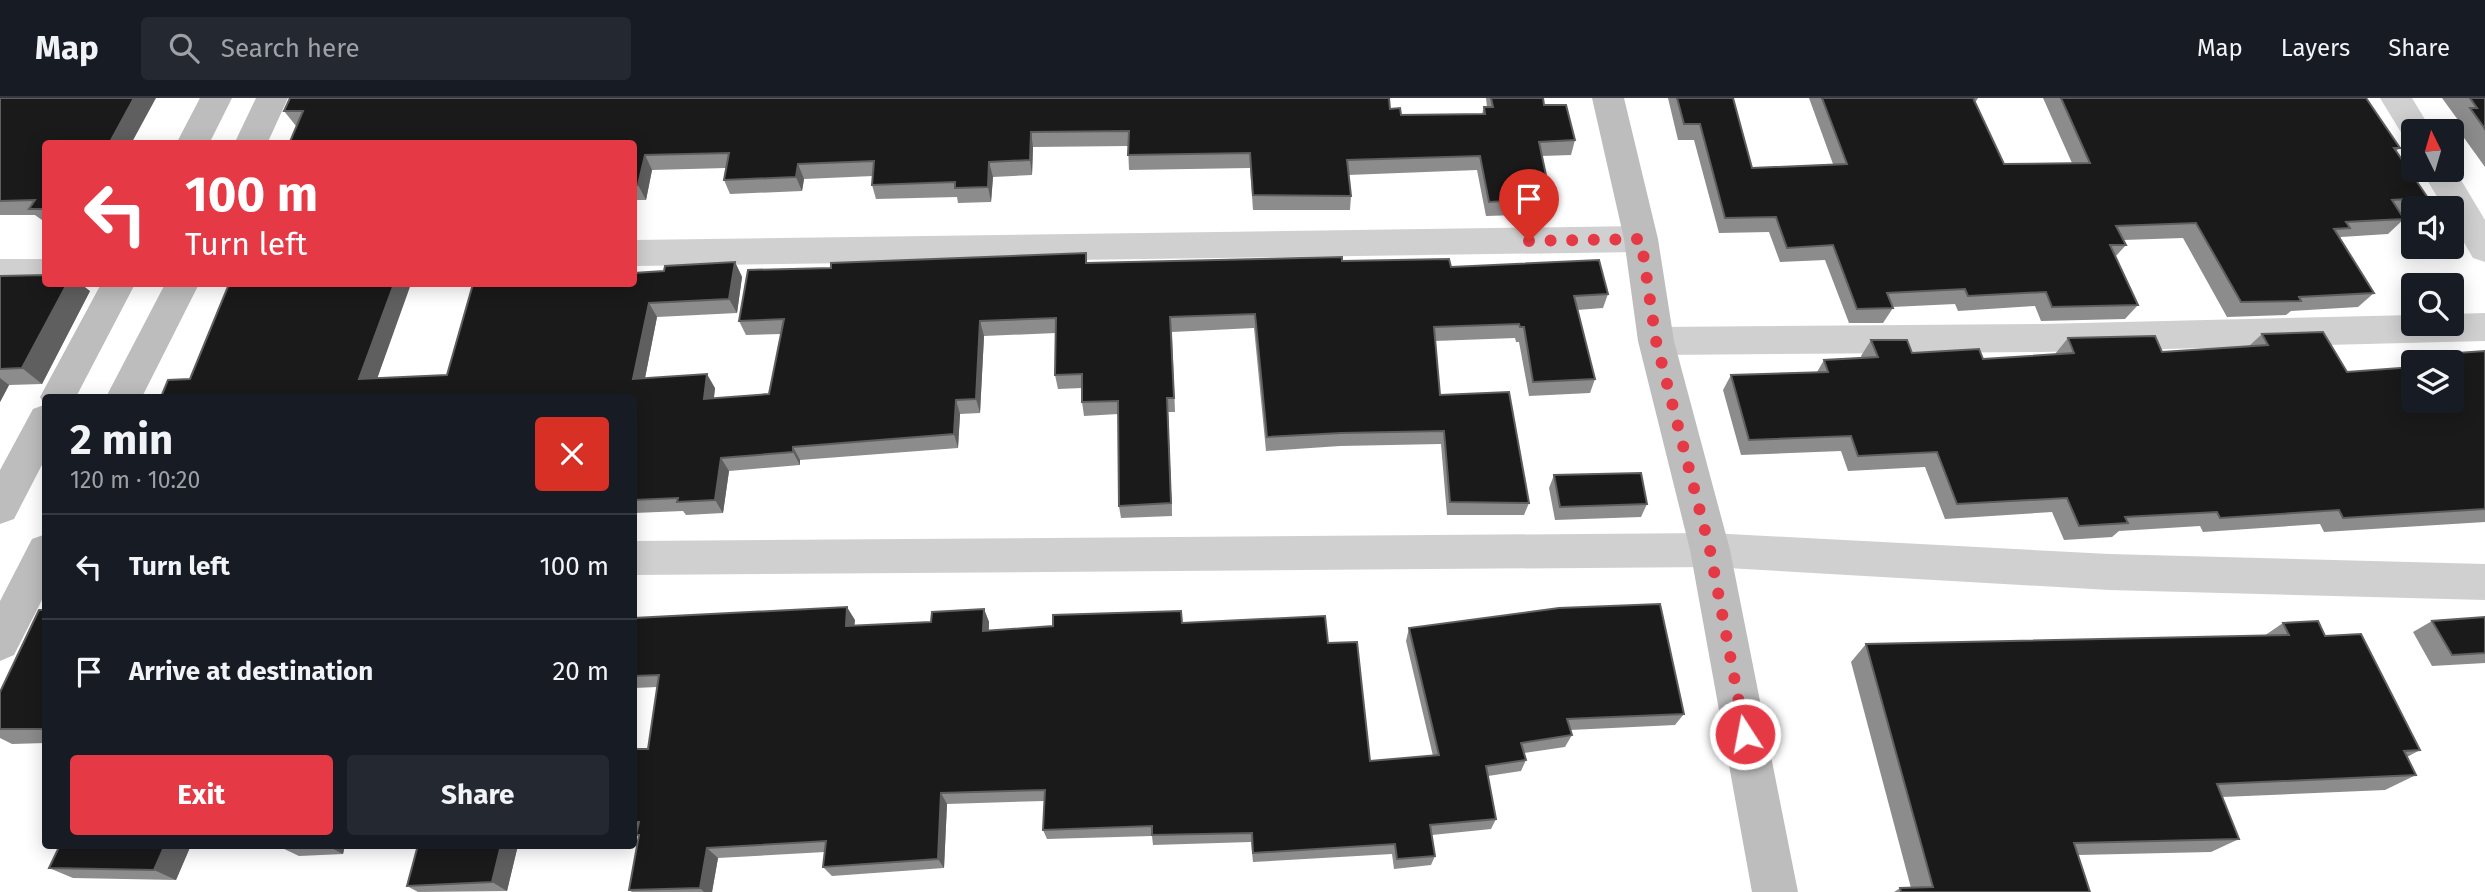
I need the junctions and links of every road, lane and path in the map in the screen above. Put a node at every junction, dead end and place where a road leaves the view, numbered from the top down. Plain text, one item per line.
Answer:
1 (216, 98) edge
2 (272, 98) edge
3 (1608, 98) edge
4 (2396, 98) edge
5 (2409, 119) edge
6 (194, 140) edge
7 (252, 140) edge
8 (2445, 182) edge
9 (1641, 239) junction
10 (2485, 249) edge
11 (637, 253) edge
12 (0, 272) edge
13 (42, 272) edge
14 (116, 287) edge
15 (180, 287) edge
16 (2485, 327) edge
17 (1656, 341) junction
18 (60, 394) edge
19 (126, 394) edge
20 (42, 428) edge
21 (0, 507) edge
22 (1710, 550) junction
23 (637, 558) edge
24 (42, 563) edge
25 (2485, 582) edge
26 (0, 642) edge
27 (1775, 892) edge

1 - 6 main road
2 - 7 main road
3 - 9 main road
4 - 5 street
8 - 10 street
9 - 11 street
9 - 17 main road
12 - 13 street
14 - 18 main road
15 - 19 main road
16 - 17 street
17 - 22 main road
20 - 21 main road
22 - 23 street
22 - 25 street
22 - 27 main road
24 - 26 main road

